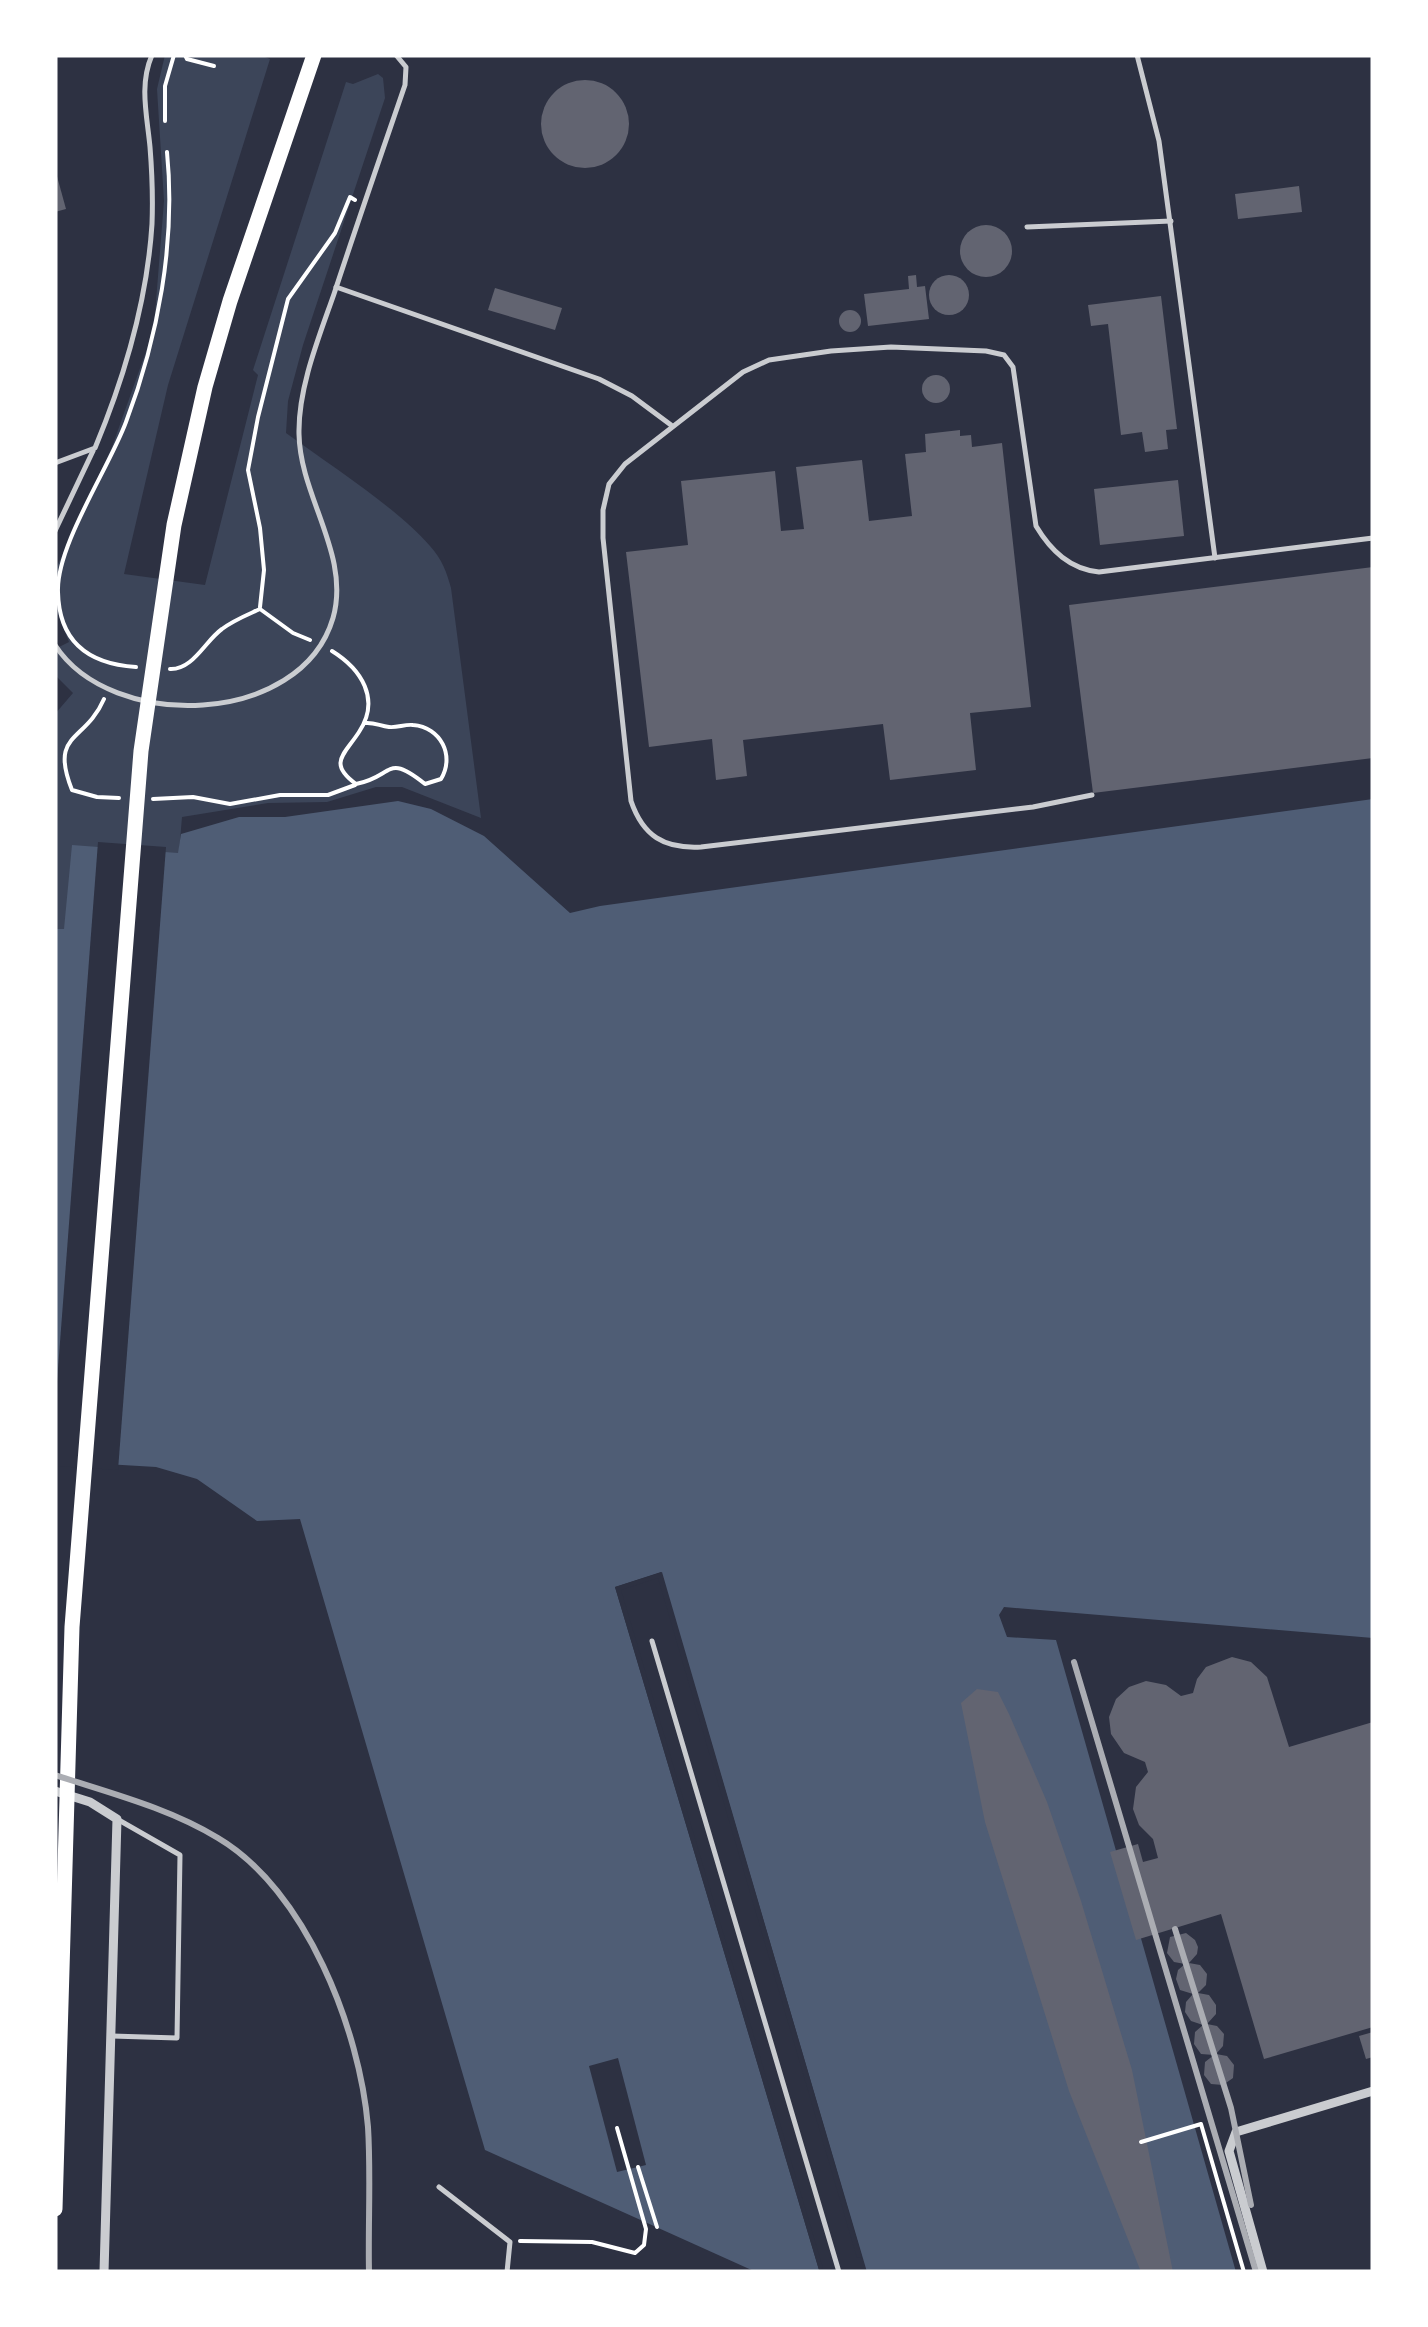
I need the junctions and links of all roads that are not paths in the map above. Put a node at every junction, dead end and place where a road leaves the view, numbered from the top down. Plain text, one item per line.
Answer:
1 (152, 55) edge
2 (314, 55) edge
3 (396, 55) edge
4 (1137, 55) edge
5 (1171, 221) junction
6 (1027, 227) dead end
7 (336, 287) junction
8 (672, 425) junction
9 (95, 448) junction
10 (56, 464) edge
11 (55, 531) edge
12 (1373, 538) edge
13 (1215, 558) junction
14 (55, 645) edge
15 (1092, 794) dead end
16 (652, 1641) dead end
17 (55, 1790) edge
18 (117, 1819) junction
19 (112, 2036) junction
20 (1373, 2091) edge
21 (438, 2188) dead end
22 (55, 2209) edge
23 (104, 2272) edge
24 (506, 2272) edge
25 (839, 2272) edge
26 (1263, 2272) edge

1 - 9 lane
2 - 22 main road
3 - 7 lane
4 - 5 lane
5 - 6 lane
5 - 13 lane
7 - 8 lane
7 - 14 lane
8 - 13 lane
8 - 15 lane
9 - 10 lane
9 - 11 lane
12 - 13 lane
16 - 25 lane
17 - 18 street
18 - 19 street
18 - 19 lane
19 - 23 street
20 - 26 street
21 - 24 lane

